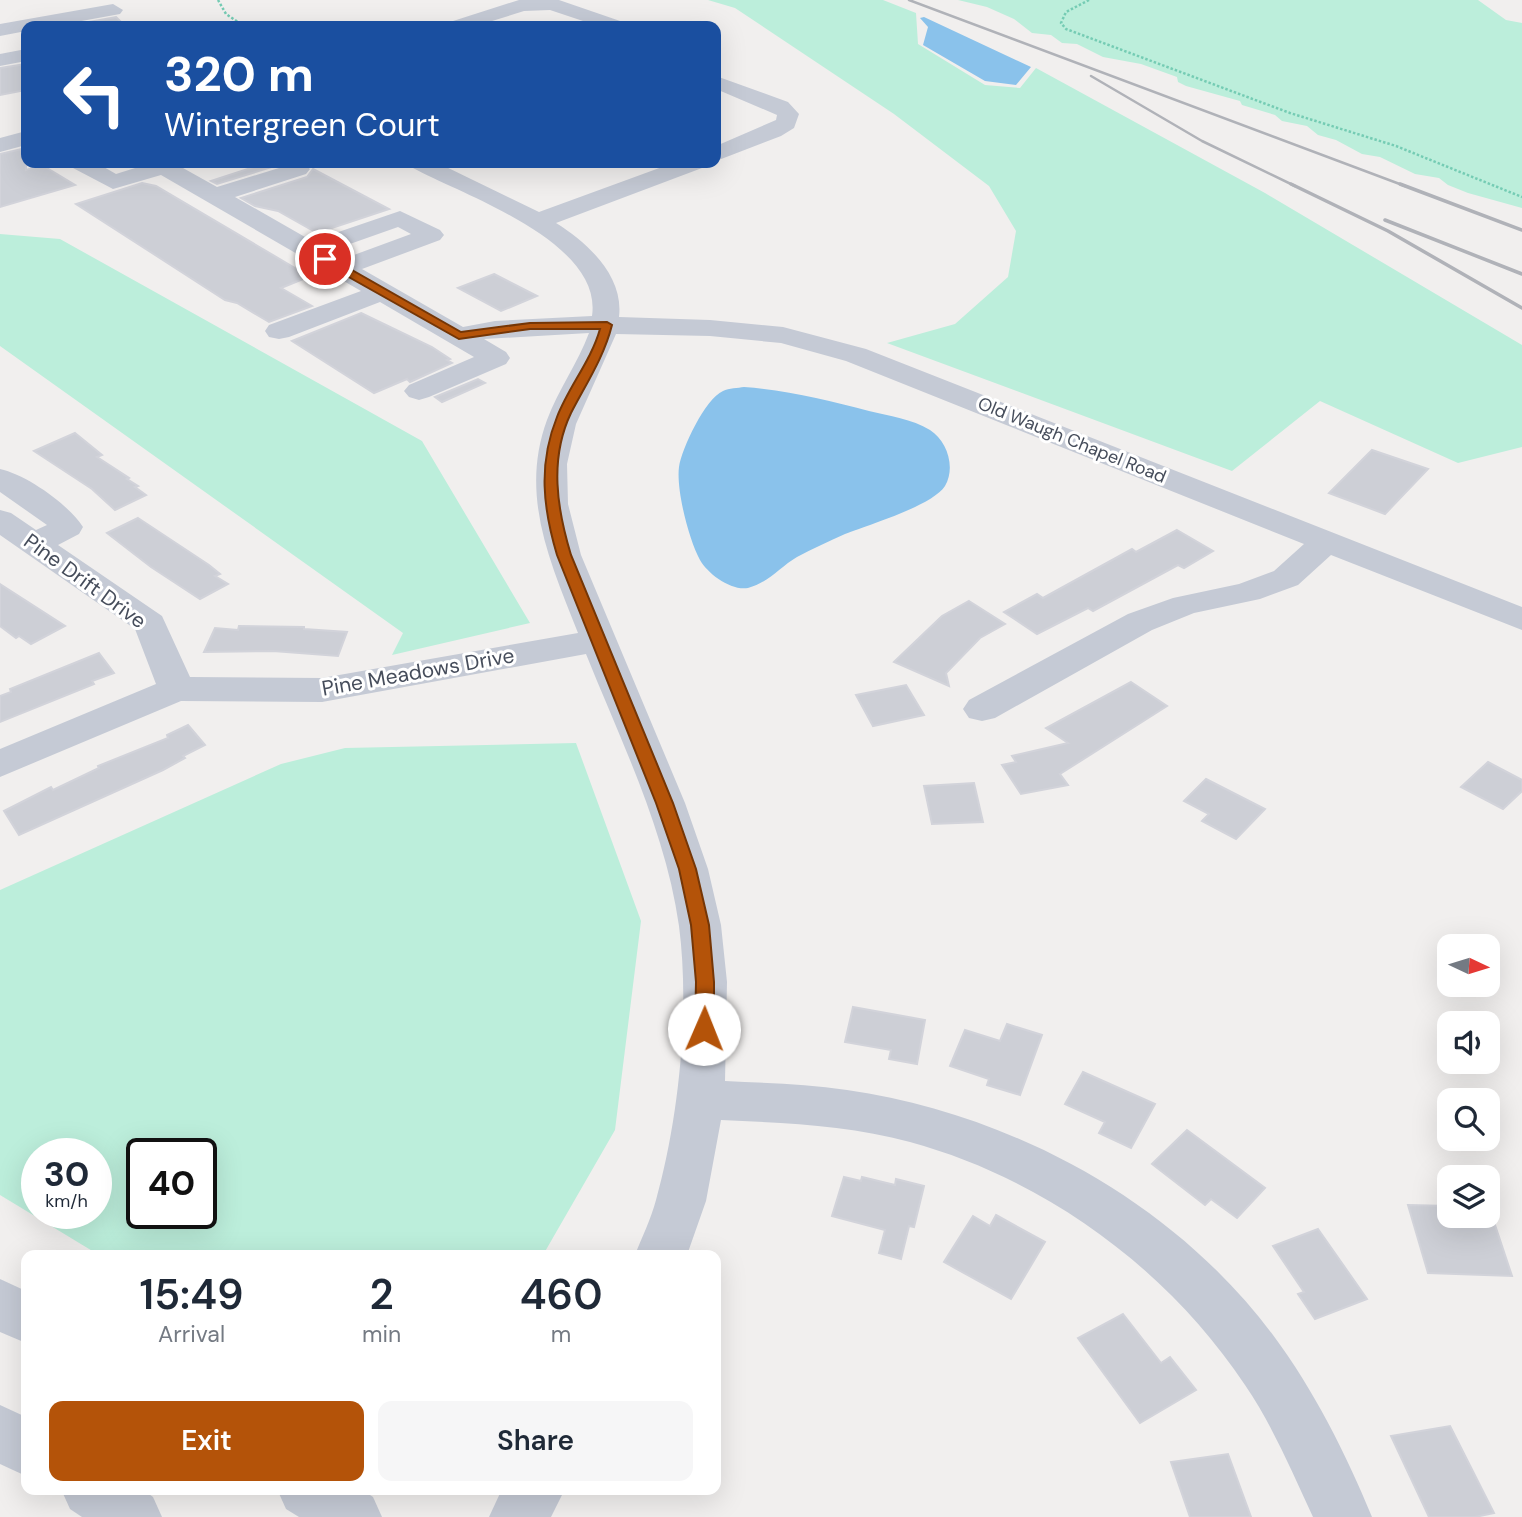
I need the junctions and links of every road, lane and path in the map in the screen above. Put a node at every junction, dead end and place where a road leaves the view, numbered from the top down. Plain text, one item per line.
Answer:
1 (64, 0) edge
2 (218, 0) edge
3 (1089, 0) edge
4 (113, 10) dead end
5 (0, 11) edge
6 (64, 21) edge
7 (236, 21) edge
8 (472, 21) edge
9 (601, 21) edge
10 (0, 30) edge
11 (21, 30) edge
12 (21, 56) edge
13 (0, 60) edge
14 (721, 84) edge
15 (751, 94) junction
16 (721, 105) edge
17 (21, 130) edge
18 (0, 145) edge
19 (721, 152) edge
20 (89, 168) edge
21 (205, 168) edge
22 (296, 168) edge
23 (431, 168) edge
24 (681, 168) edge
25 (176, 171) edge
26 (215, 196) junction
27 (1522, 197) edge
28 (535, 222) junction
29 (310, 250) junction
30 (341, 268) junction
31 (382, 292) junction
32 (607, 325) junction
33 (278, 331) dead end
34 (459, 336) junction
35 (419, 391) dead end
36 (0, 478) edge
37 (0, 520) edge
38 (1327, 541) junction
39 (34, 544) junction
40 (1522, 620) edge
41 (598, 641) junction
42 (176, 689) junction
43 (982, 709) dead end
44 (0, 764) edge
45 (702, 1099) junction
46 (663, 1250) edge
47 (0, 1303) edge
48 (21, 1316) edge
49 (0, 1432) edge
50 (21, 1445) edge
51 (99, 1495) edge
52 (316, 1495) edge
53 (532, 1495) edge
54 (133, 1517) edge
55 (353, 1517) edge
56 (518, 1517) edge
57 (1343, 1517) edge

1 - 5 street
2 - 7 path
3 - 27 path
4 - 6 street
8 - 9 street
10 - 11 street
12 - 13 street
14 - 15 street
15 - 16 street
15 - 19 street
17 - 18 street
20 - 25 street
21 - 25 street
22 - 26 street
23 - 28 street
24 - 28 street
25 - 26 street
26 - 29 street
28 - 32 street
29 - 30 street
29 - 30 street
30 - 31 street
31 - 33 street
31 - 34 street
32 - 34 street, Old Waugh Chapel Road
32 - 38 street, Old Waugh Chapel Road
32 - 41 street
34 - 35 street
36 - 39 street
37 - 39 street, Pine Drift Drive
38 - 40 street, Old Waugh Chapel Road
38 - 43 street
39 - 42 street, Pine Drift Drive
41 - 42 street, Pine Meadows Drive
41 - 45 street
42 - 44 street, Pine Meadows Drive
45 - 46 street
45 - 57 street
47 - 48 street
49 - 50 street
51 - 54 street
52 - 55 street
53 - 56 street

